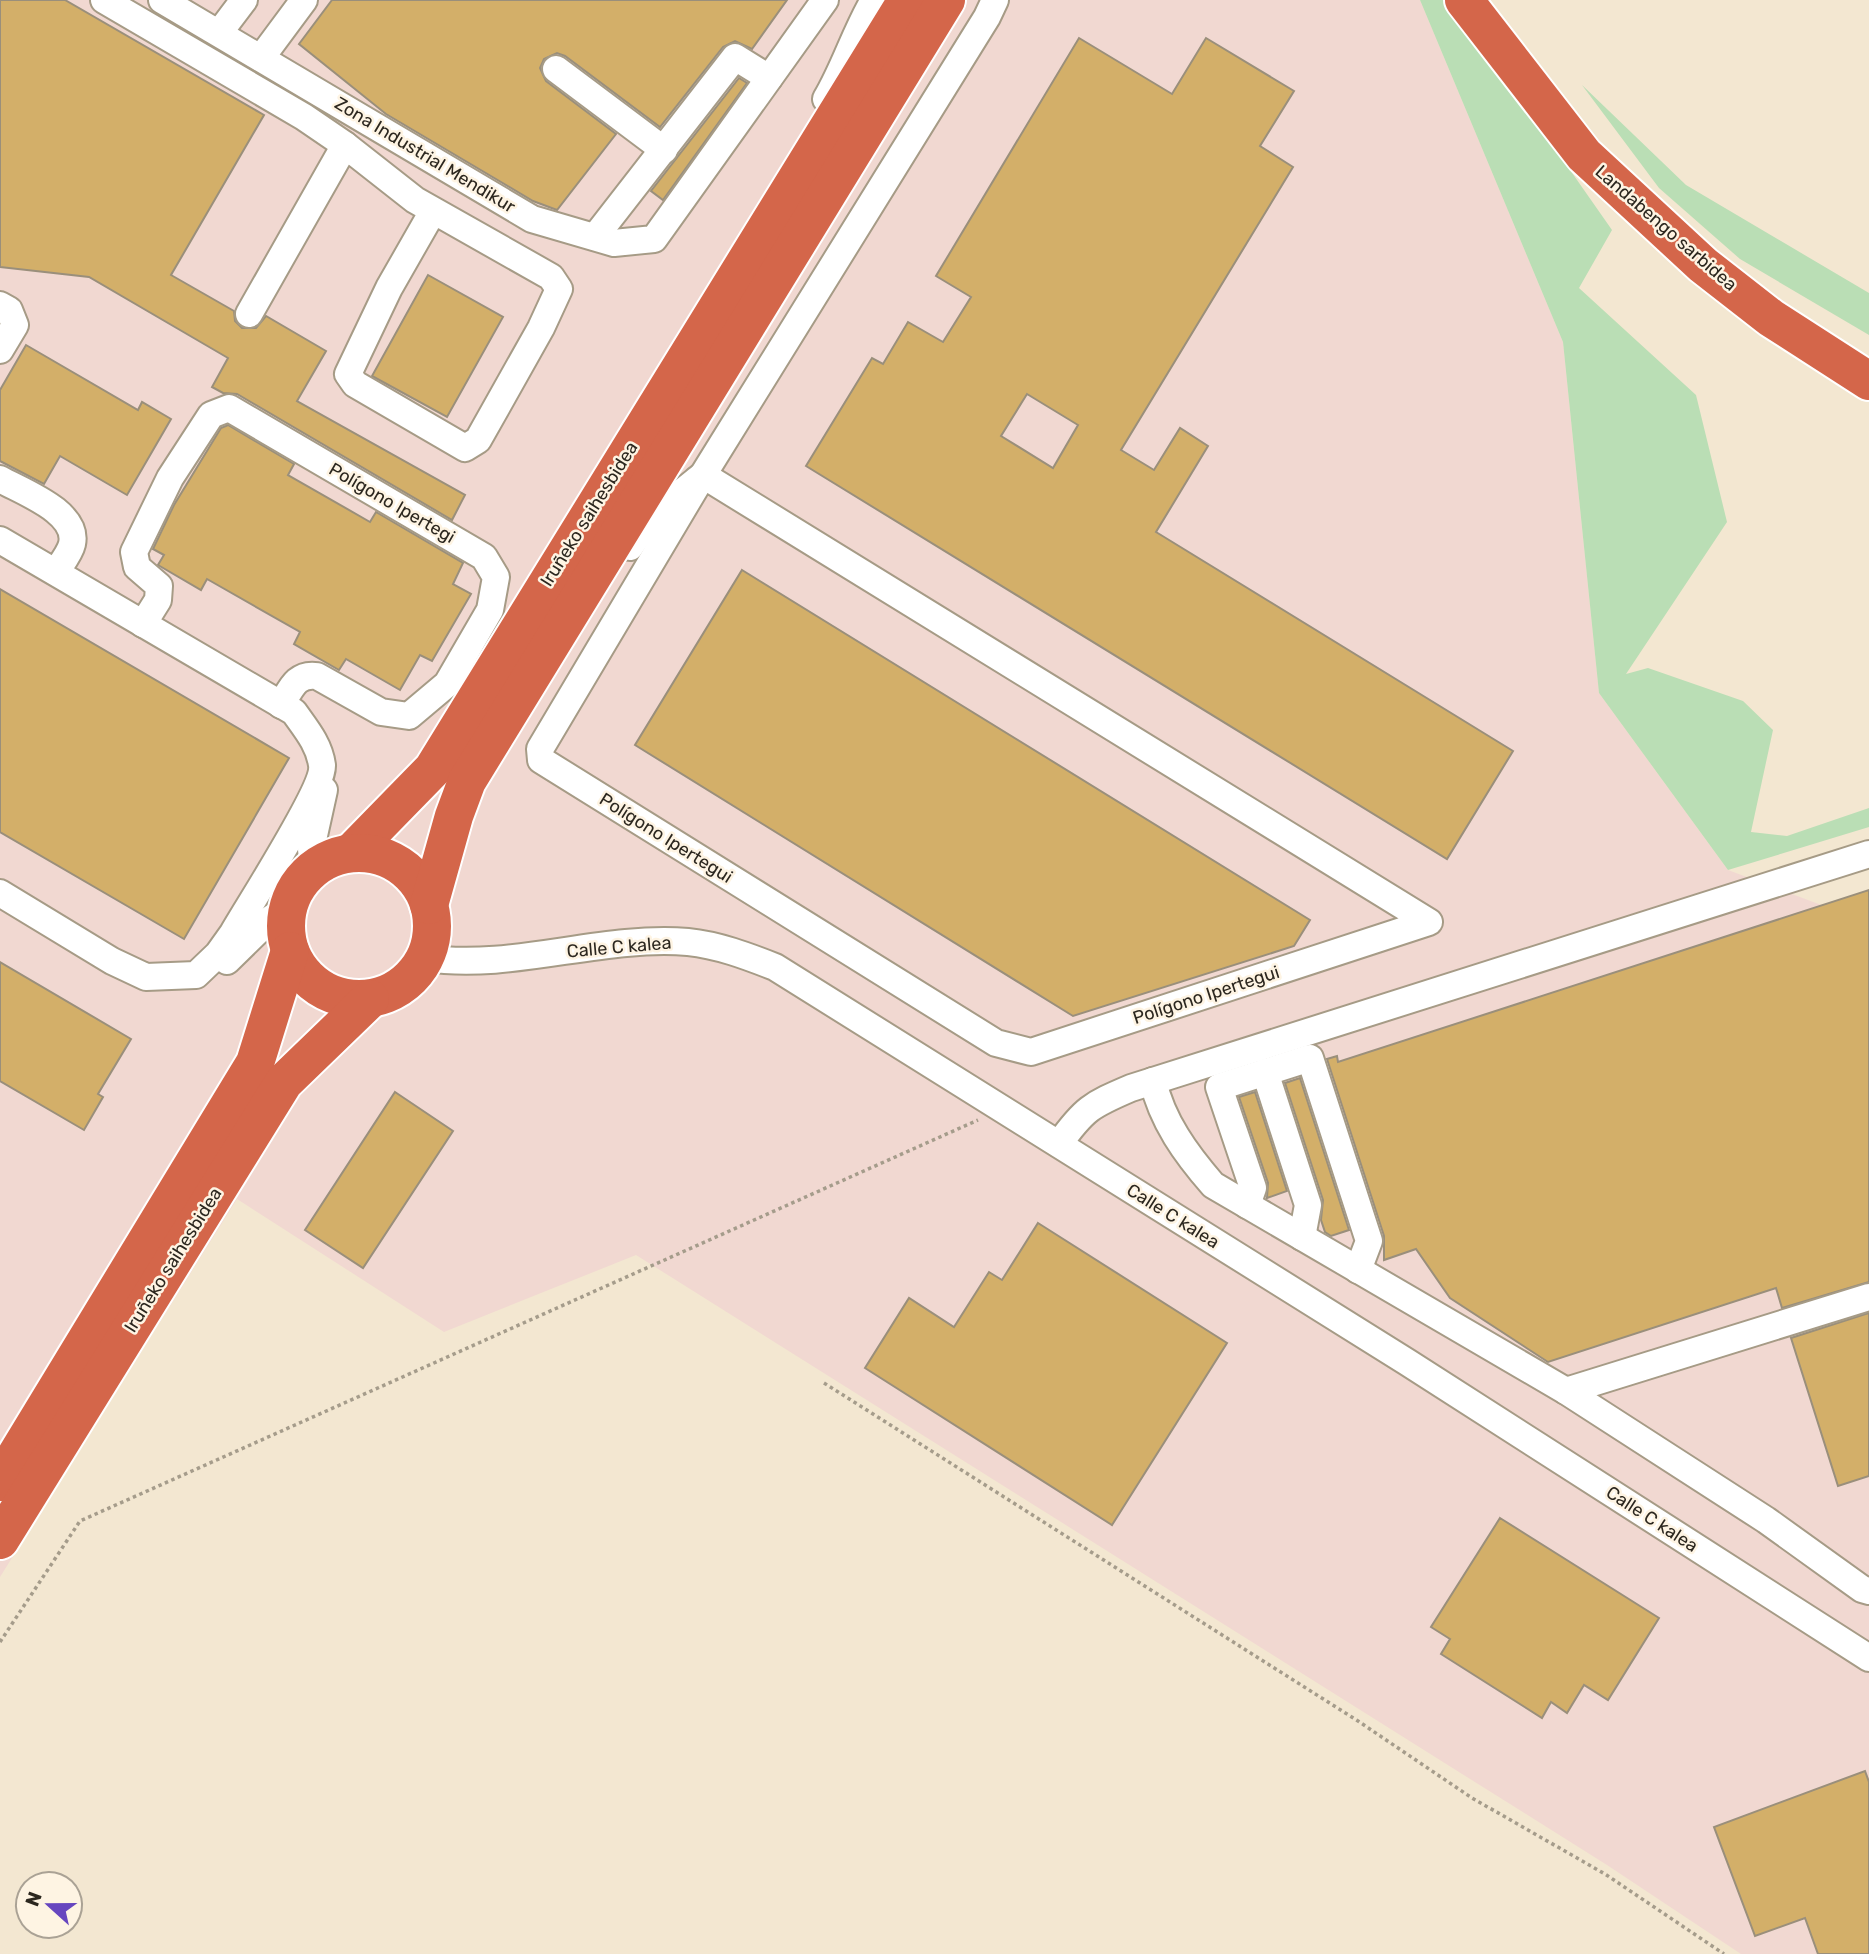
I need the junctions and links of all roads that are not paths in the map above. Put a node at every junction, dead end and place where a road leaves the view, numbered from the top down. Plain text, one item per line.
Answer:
1 (104, 0) edge
2 (162, 0) edge
3 (244, 0) edge
4 (304, 0) edge
5 (825, 0) edge
6 (874, 0) edge
7 (907, 0) edge
8 (946, 0) edge
9 (995, 0) edge
10 (1464, 0) edge
11 (1475, 0) edge
12 (219, 33) junction
13 (1494, 40) junction
14 (261, 58) junction
15 (555, 69) dead end
16 (769, 78) junction
17 (345, 145) junction
18 (664, 150) junction
19 (807, 160) junction
20 (433, 211) junction
21 (595, 237) junction
22 (0, 304) edge
23 (249, 314) dead end
24 (0, 350) edge
25 (1869, 381) edge
26 (704, 475) junction
27 (0, 479) edge
28 (0, 540) edge
29 (55, 572) junction
30 (144, 624) junction
31 (540, 660) junction
32 (281, 705) junction
33 (323, 767) junction
34 (351, 853) junction
35 (1869, 854) edge
36 (313, 869) junction
37 (0, 893) edge
38 (429, 905) junction
39 (288, 907) junction
40 (290, 951) junction
41 (425, 958) junction
42 (196, 975) junction
43 (370, 999) junction
44 (1265, 1072) junction
45 (1153, 1081) junction
46 (1059, 1144) junction
47 (1247, 1205) junction
48 (1302, 1237) junction
49 (1358, 1270) junction
50 (1869, 1297) edge
51 (1566, 1391) junction
52 (0, 1482) edge
53 (0, 1540) edge
54 (1869, 1591) edge
55 (1869, 1658) edge

1 - 17 street, Zona Industrial Mendikur
2 - 12 street, Zona Industrial Mendikur
3 - 12 street
4 - 14 street
5 - 16 street, Zona Industrial Mendikur
6 - 19 street, Iruñeko saihesbidea
7 - 19 highway, Iruñeko saihesbidea
8 - 31 highway, Iruñeko saihesbidea
9 - 26 street, Iruñeko saihesbidea
10 - 13 highway, Landabengo sarbidea
11 - 13 highway, Landabengo sarbidea
12 - 14 street, Zona Industrial Mendikur
13 - 25 highway, Landabengo sarbidea
14 - 21 street, Zona Industrial Mendikur
15 - 18 street
16 - 18 street
16 - 21 street, Zona Industrial Mendikur
17 - 20 street, Zona Industrial Mendikur
17 - 23 street, Zona Industrial Mendikur
18 - 21 street
19 - 34 highway, Iruñeko saihesbidea
20 - 20 street, Zona Industrial Mendikur
22 - 24 street
26 - 26 street, Polígono Ipertegui
26 - 31 street, Iruñeko saihesbidea
27 - 29 street
28 - 29 street
29 - 30 street
30 - 32 street
30 - 32 street, Polígono Ipertegi
31 - 38 highway, Iruñeko saihesbidea
32 - 33 street
33 - 36 street
33 - 42 street
34 - 36 highway
34 - 38 highway
35 - 45 street
36 - 39 highway
37 - 42 street
38 - 41 highway
39 - 40 highway
39 - 42 street
40 - 43 highway
40 - 52 highway, Iruñeko saihesbidea
41 - 43 highway
41 - 46 street, Calle C kalea
43 - 53 highway, Iruñeko saihesbidea
44 - 47 street
44 - 48 street
44 - 49 street
45 - 46 street
45 - 47 street
46 - 55 street, Calle C kalea
47 - 48 street
48 - 49 street
49 - 51 street
50 - 51 street
51 - 54 street

